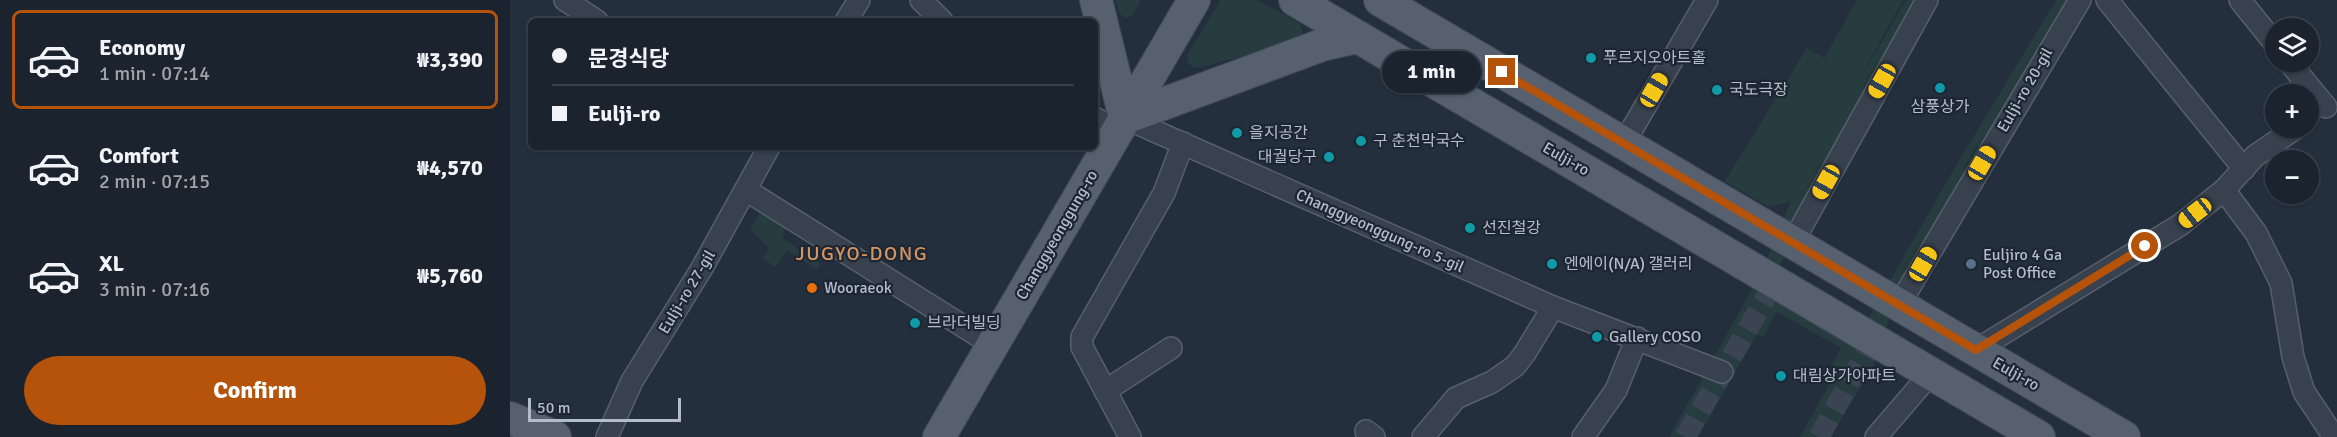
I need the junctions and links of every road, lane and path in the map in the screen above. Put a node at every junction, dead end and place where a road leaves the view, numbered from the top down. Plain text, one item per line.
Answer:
1 (564, 0) edge
2 (859, 0) edge
3 (921, 0) edge
4 (1096, 0) edge
5 (1194, 0) edge
6 (1295, 0) edge
7 (1380, 0) edge
8 (1707, 0) edge
9 (1927, 0) edge
10 (2080, 0) edge
11 (2107, 0) edge
12 (2240, 0) edge
13 (592, 18) edge
14 (848, 18) edge
15 (939, 18) edge
16 (2265, 31) edge
17 (1358, 37) junction
18 (2296, 72) edge
19 (2324, 109) edge
20 (1112, 122) edge
21 (1629, 135) junction
22 (2281, 138) edge
23 (1183, 143) junction
24 (1098, 148) edge
25 (767, 150) edge
26 (1097, 150) edge
27 (2244, 168) junction
28 (746, 190) junction
29 (2224, 190) junction
30 (1793, 242) junction
31 (1899, 305) junction
32 (1553, 307) junction
33 (1637, 338) junction
34 (993, 345) junction
35 (1171, 348) dead end
36 (1976, 350) junction
37 (1722, 372) dead end
38 (1931, 374) junction
39 (1105, 391) junction
40 (510, 418) edge
41 (555, 437) edge
42 (607, 437) edge
43 (939, 437) edge
44 (1130, 437) edge
45 (1423, 437) edge
46 (1583, 437) edge
47 (1876, 437) edge
48 (2038, 437) edge
49 (2124, 437) edge
50 (2334, 437) edge

1 - 13 street
2 - 14 street
3 - 15 street
4 - 20 main road
5 - 20 main road, Changgyeonggung-ro
6 - 17 main road, Eulji-ro
7 - 21 main road, Eulji-ro
8 - 21 street
9 - 30 street
10 - 31 street, Eulji-ro 20-gil
11 - 27 street
12 - 16 street
17 - 20 main road
17 - 38 main road, Eulji-ro
18 - 19 street
20 - 23 street, Changgyeonggung-ro 5-gil
20 - 24 main road, Changgyeonggung-ro
21 - 30 main road, Eulji-ro
22 - 27 street
23 - 32 street, Changgyeonggung-ro 5-gil
23 - 39 street
25 - 28 street, Eulji-ro 27-gil
26 - 34 main road, Changgyeonggung-ro
27 - 29 street
28 - 34 street
28 - 42 street, Eulji-ro 27-gil
29 - 36 street
29 - 50 street
30 - 31 main road, Eulji-ro
31 - 36 main road, Eulji-ro
32 - 33 street, Changgyeonggung-ro 5-gil
32 - 45 street
33 - 37 street, Changgyeonggung-ro 5-gil
33 - 46 street
34 - 43 main road, Changgyeonggung-ro
35 - 39 street
36 - 49 main road, Eulji-ro
38 - 47 street
38 - 48 main road, Eulji-ro
39 - 44 street
40 - 41 main road

